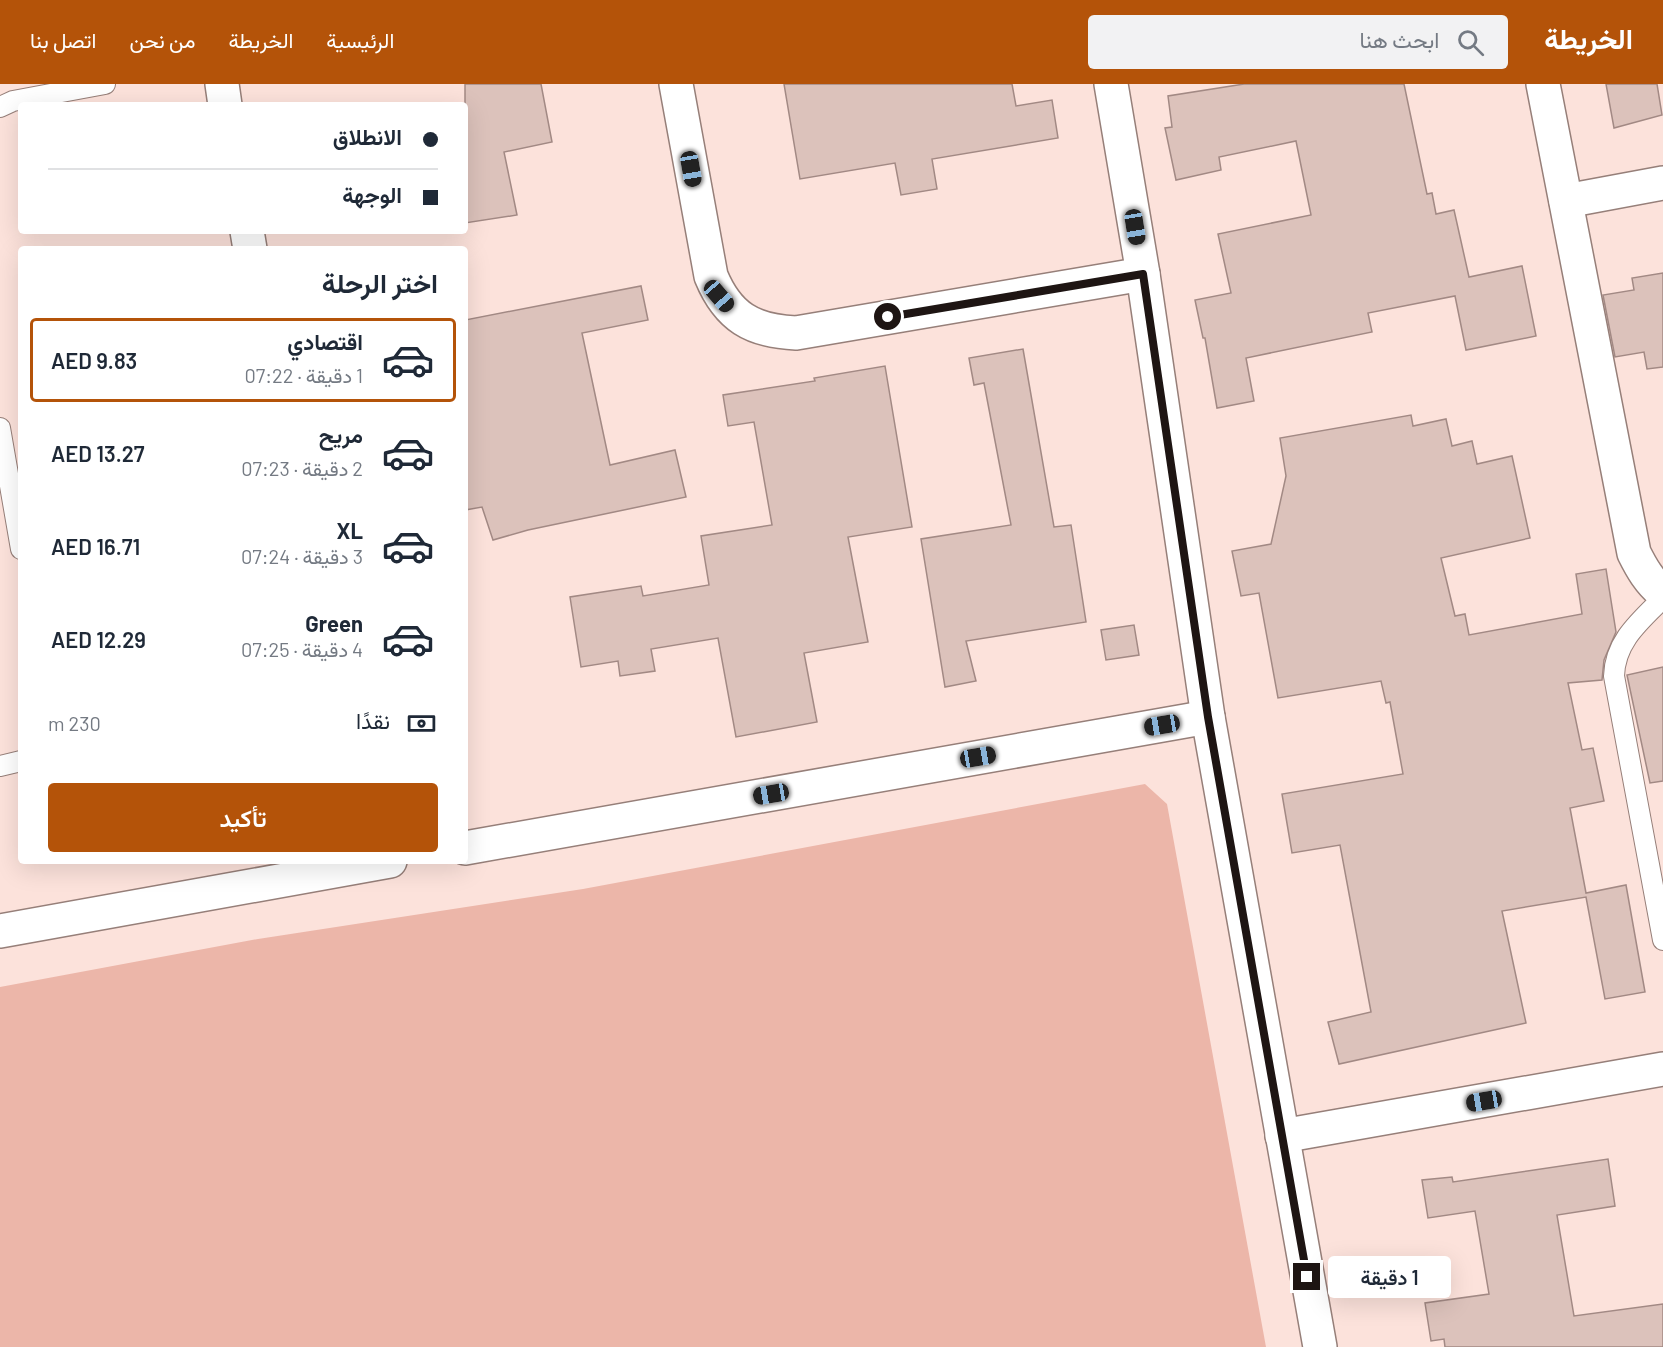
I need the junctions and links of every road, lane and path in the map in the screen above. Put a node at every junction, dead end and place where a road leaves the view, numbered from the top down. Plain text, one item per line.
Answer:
1 (105, 84) edge
2 (222, 84) edge
3 (676, 84) edge
4 (1111, 84) edge
5 (1544, 84) edge
6 (225, 102) edge
7 (0, 107) edge
8 (1663, 183) edge
9 (1566, 201) junction
10 (1143, 274) junction
11 (0, 428) edge
12 (18, 532) edge
13 (1663, 593) edge
14 (1663, 598) edge
15 (1208, 717) junction
16 (18, 762) edge
17 (0, 766) edge
18 (468, 847) edge
19 (354, 864) edge
20 (0, 931) edge
21 (1663, 940) edge
22 (1663, 1069) edge
23 (1282, 1136) junction
24 (1320, 1347) edge

1 - 7 lane
2 - 6 street
3 - 10 street
4 - 10 street
5 - 9 street
8 - 9 street
9 - 13 street
10 - 15 street
11 - 12 lane
14 - 21 lane
15 - 18 street
15 - 23 street
16 - 17 lane
19 - 20 street
22 - 23 street
23 - 24 street

